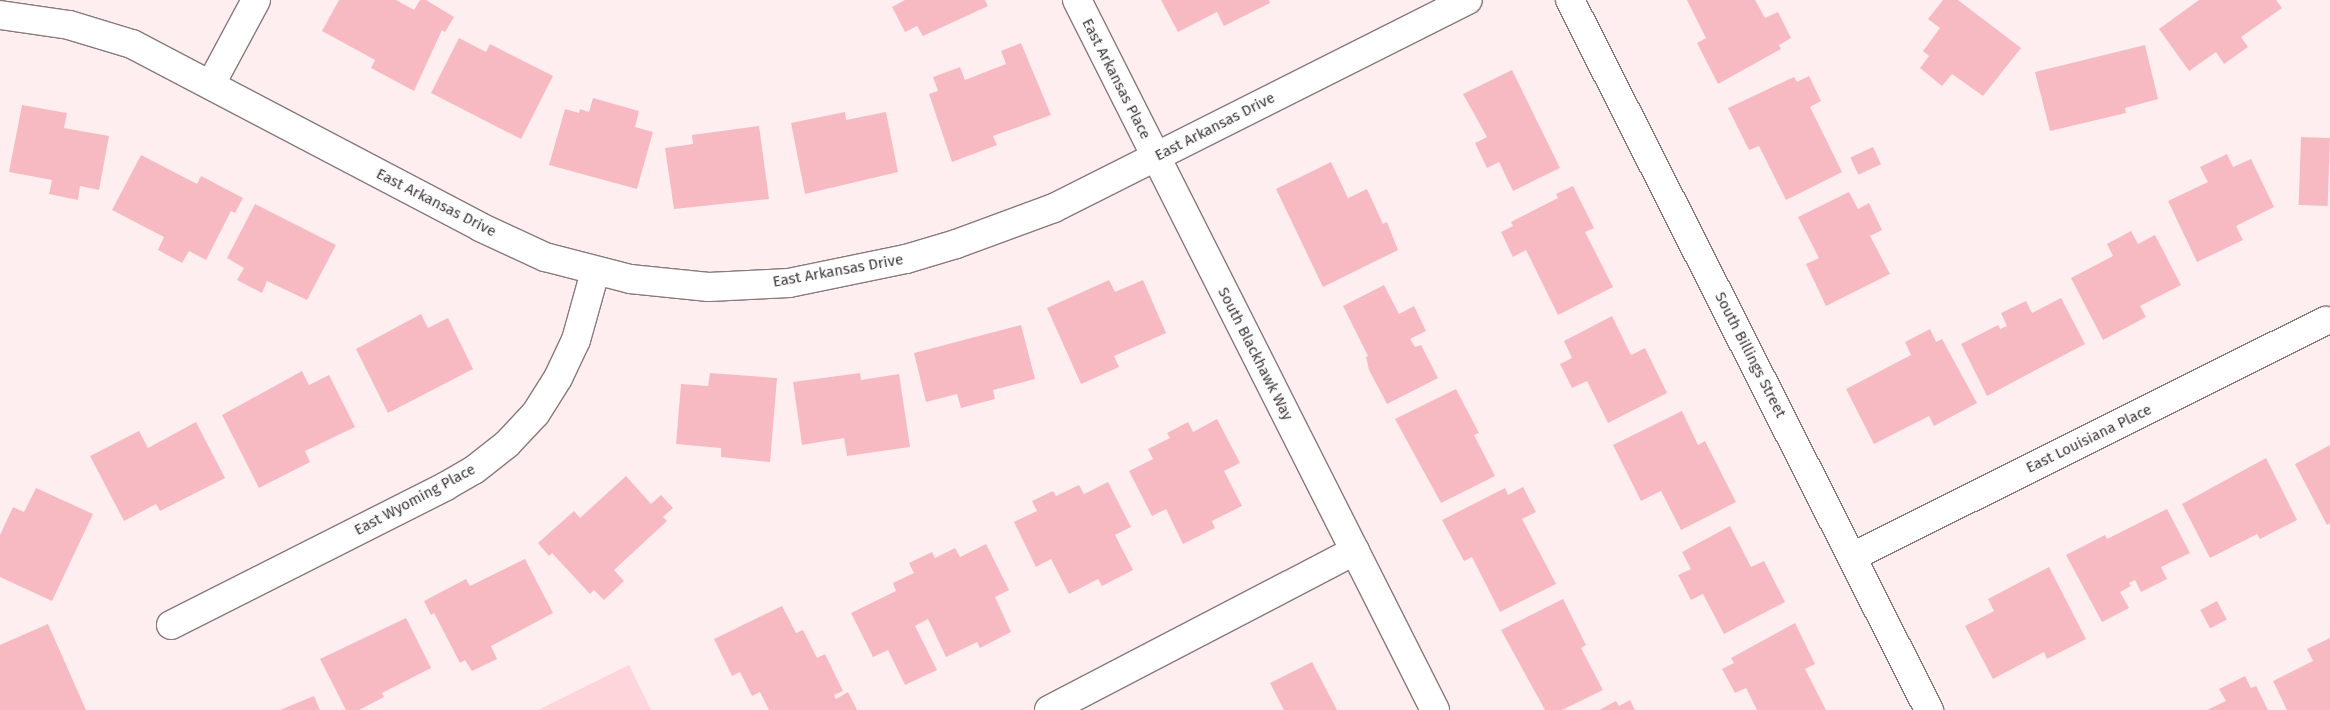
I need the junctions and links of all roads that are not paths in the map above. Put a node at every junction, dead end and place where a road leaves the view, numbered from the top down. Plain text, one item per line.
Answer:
1 (256, 0) edge
2 (1076, 0) edge
3 (1468, 0) edge
4 (1570, 0) edge
5 (0, 15) edge
6 (211, 84) junction
7 (1156, 157) junction
8 (595, 272) junction
9 (2325, 321) dead end
10 (1355, 551) junction
11 (1852, 557) junction
12 (171, 625) dead end
13 (1049, 710) edge
14 (1435, 710) edge
15 (1929, 710) edge

1 - 6 street
2 - 7 street, East Arkansas Place
3 - 7 street, East Arkansas Drive
4 - 11 street, South Billings Street
5 - 6 street, East Arkansas Drive
6 - 8 street, East Arkansas Drive
7 - 8 street, East Arkansas Drive
7 - 10 street, South Blackhawk Way
8 - 12 street, East Wyoming Place
9 - 11 street, East Louisiana Place
10 - 13 street
10 - 14 street, South Blackhawk Way
11 - 15 street, South Billings Street

